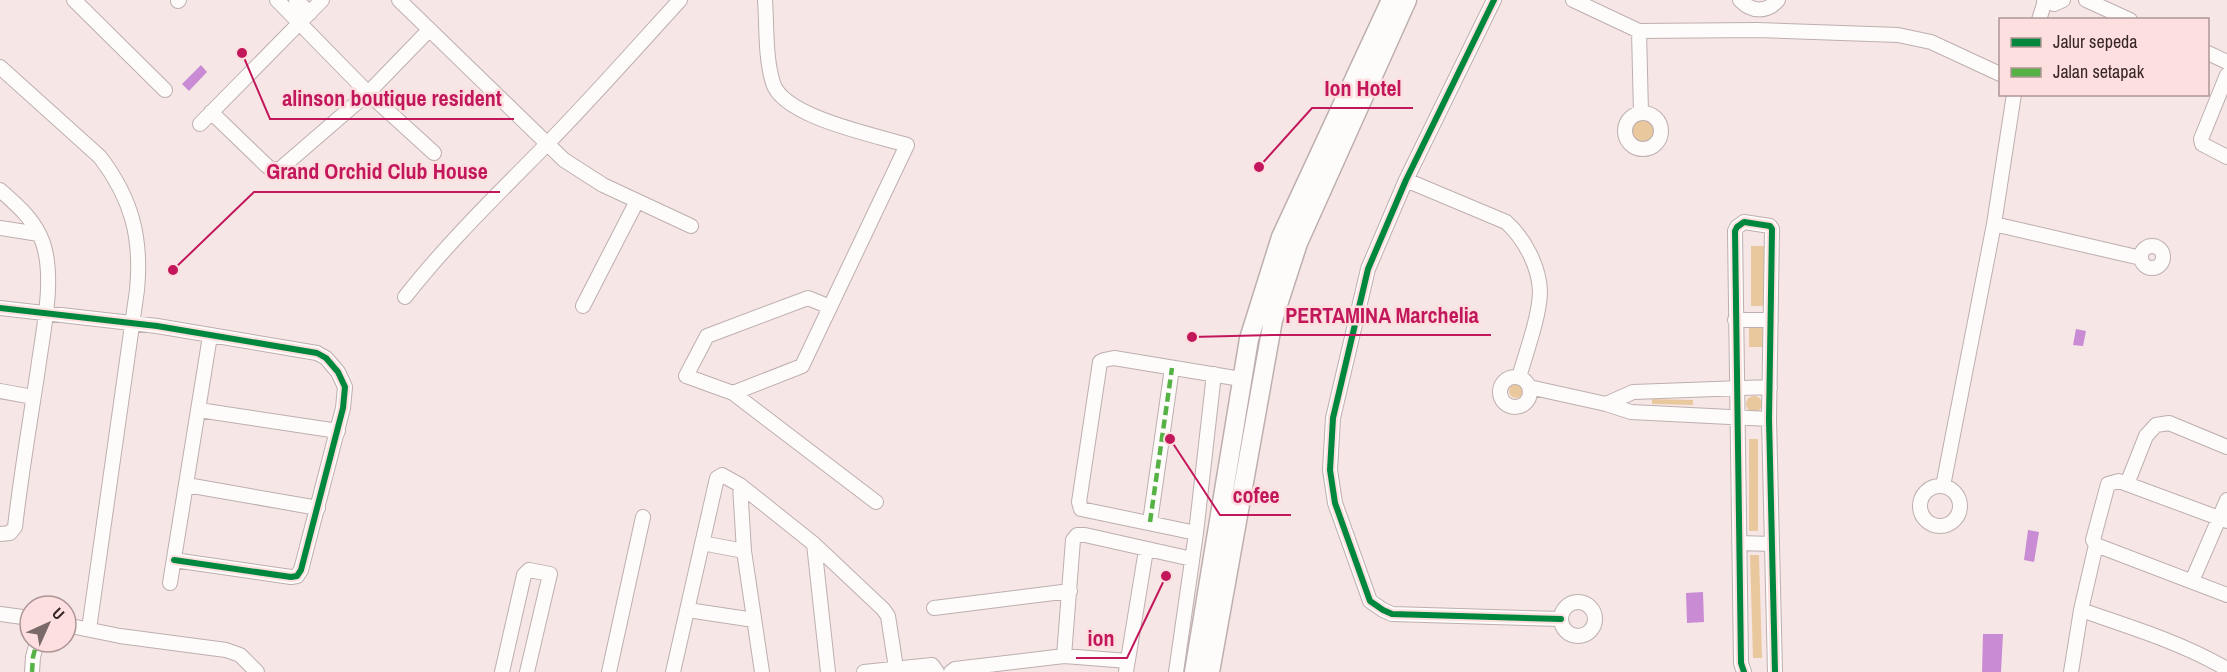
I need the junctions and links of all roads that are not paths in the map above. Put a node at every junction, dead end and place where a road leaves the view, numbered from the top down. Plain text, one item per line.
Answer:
1 (74, 0) edge
2 (277, 0) edge
3 (297, 0) edge
4 (322, 0) edge
5 (399, 0) edge
6 (680, 0) edge
7 (765, 0) edge
8 (1391, 0) edge
9 (1407, 0) edge
10 (1494, 0) edge
11 (1573, 0) edge
12 (1740, 0) edge
13 (1778, 0) edge
14 (2063, 0) edge
15 (2086, 0) edge
16 (2045, 1) edge
17 (1759, 10) junction
18 (305, 17) junction
19 (2040, 18) edge
20 (2126, 18) edge
21 (429, 30) junction
22 (1757, 30) junction
23 (1639, 31) junction
24 (2209, 53) edge
25 (2227, 62) edge
26 (0, 67) edge
27 (1999, 73) edge
28 (2227, 75) edge
29 (165, 90) dead end
30 (368, 93) junction
31 (2014, 96) edge
32 (211, 112) junction
33 (1641, 113) dead end
34 (200, 124) dead end
35 (548, 143) junction
36 (434, 153) dead end
37 (2227, 157) edge
38 (1406, 180) junction
39 (0, 190) edge
40 (637, 201) junction
41 (1994, 224) junction
42 (691, 226) dead end
43 (0, 228) edge
44 (39, 234) junction
45 (2141, 258) dead end
46 (405, 297) dead end
47 (583, 306) dead end
48 (0, 308) edge
49 (830, 308) junction
50 (45, 314) junction
51 (1735, 320) junction
52 (1772, 320) junction
53 (132, 324) junction
54 (210, 336) junction
55 (1172, 368) junction
56 (1214, 374) junction
57 (1241, 379) junction
58 (1770, 387) junction
59 (1736, 388) junction
60 (0, 391) edge
61 (733, 393) junction
62 (33, 397) junction
63 (1606, 404) junction
64 (199, 410) junction
65 (1737, 419) junction
66 (1769, 419) junction
67 (338, 432) junction
68 (2227, 447) edge
69 (2127, 484) junction
70 (187, 485) junction
71 (740, 485) junction
72 (1943, 486) dead end
73 (2227, 500) edge
74 (876, 502) dead end
75 (318, 508) junction
76 (643, 517) dead end
77 (2224, 520) edge
78 (1149, 522) junction
79 (1196, 533) junction
80 (0, 534) edge
81 (702, 543) junction
82 (1739, 543) junction
83 (814, 544) junction
84 (1772, 544) junction
85 (2096, 545) junction
86 (1146, 550) junction
87 (744, 551) junction
88 (1192, 559) junction
89 (174, 560) junction
90 (2192, 581) junction
91 (170, 583) dead end
92 (1070, 591) junction
93 (2227, 595) edge
94 (934, 608) dead end
95 (688, 610) junction
96 (2081, 610) junction
97 (0, 614) edge
98 (18, 616) edge
99 (1561, 619) dead end
100 (754, 620) junction
101 (78, 627) edge
102 (89, 629) junction
103 (1189, 646) junction
104 (34, 654) edge
105 (1064, 656) junction
106 (1127, 666) edge
107 (896, 668) junction
108 (2224, 669) edge
109 (32, 672) edge
110 (257, 672) edge
111 (502, 672) edge
112 (527, 672) edge
113 (609, 672) edge
114 (673, 672) edge
115 (762, 672) edge
116 (828, 672) edge
117 (864, 672) edge
118 (937, 672) edge
119 (951, 672) edge
120 (1176, 672) edge
121 (1194, 672) edge
122 (1210, 672) edge
123 (1744, 672) edge
124 (1775, 672) edge
125 (2071, 672) edge

1 - 29 street
2 - 18 street
3 - 18 street
4 - 18 street
5 - 21 street
6 - 35 street
7 - 49 street
8 - 57 main road
9 - 122 main road
10 - 38 street
11 - 23 street
12 - 17 street
13 - 17 street
14 - 16 street
15 - 20 street
16 - 19 street
17 - 22 street
18 - 30 street
18 - 32 street
21 - 30 street
21 - 35 street
22 - 23 street
22 - 27 street
23 - 33 street
24 - 25 street
26 - 53 street
28 - 37 street
30 - 32 street
30 - 36 street
31 - 41 street
32 - 34 street
35 - 40 street
35 - 46 street
38 - 63 street
38 - 99 street
39 - 44 street
40 - 42 street
40 - 47 street
41 - 45 street
41 - 72 street
43 - 44 street
44 - 50 street
48 - 50 street
49 - 61 street
49 - 61 street
50 - 53 street
50 - 62 street
51 - 52 street
51 - 52 street
51 - 59 street
52 - 58 street
53 - 54 street
53 - 102 street
54 - 64 street
54 - 67 street
55 - 56 street
55 - 78 street
55 - 78 street
56 - 57 street
56 - 79 street
57 - 103 main road
58 - 59 street
58 - 66 street
59 - 63 street
59 - 65 street
60 - 62 street
61 - 74 street
62 - 80 street
63 - 65 street
64 - 67 street
64 - 70 street
65 - 66 street
65 - 82 street
66 - 84 street
67 - 75 street
68 - 69 street
69 - 77 street
69 - 85 street
70 - 75 street
70 - 89 street
71 - 81 street
71 - 83 street
71 - 87 street
73 - 77 street
75 - 89 street
76 - 113 street
77 - 90 street
78 - 79 street
79 - 88 street
81 - 87 street
81 - 95 street
82 - 84 street
82 - 123 street
83 - 107 street
83 - 116 street
84 - 124 street
85 - 90 street
85 - 96 street
86 - 88 street
86 - 92 street
86 - 106 street
87 - 100 street
88 - 103 street
89 - 91 street
90 - 93 street
92 - 94 street
92 - 105 street
95 - 100 street
95 - 114 street
96 - 108 street
96 - 125 street
97 - 98 street
100 - 115 street
101 - 102 street
102 - 110 street
103 - 120 street
103 - 121 main road
104 - 109 street
105 - 106 street
105 - 119 street
107 - 117 street
107 - 118 street
111 - 112 street

